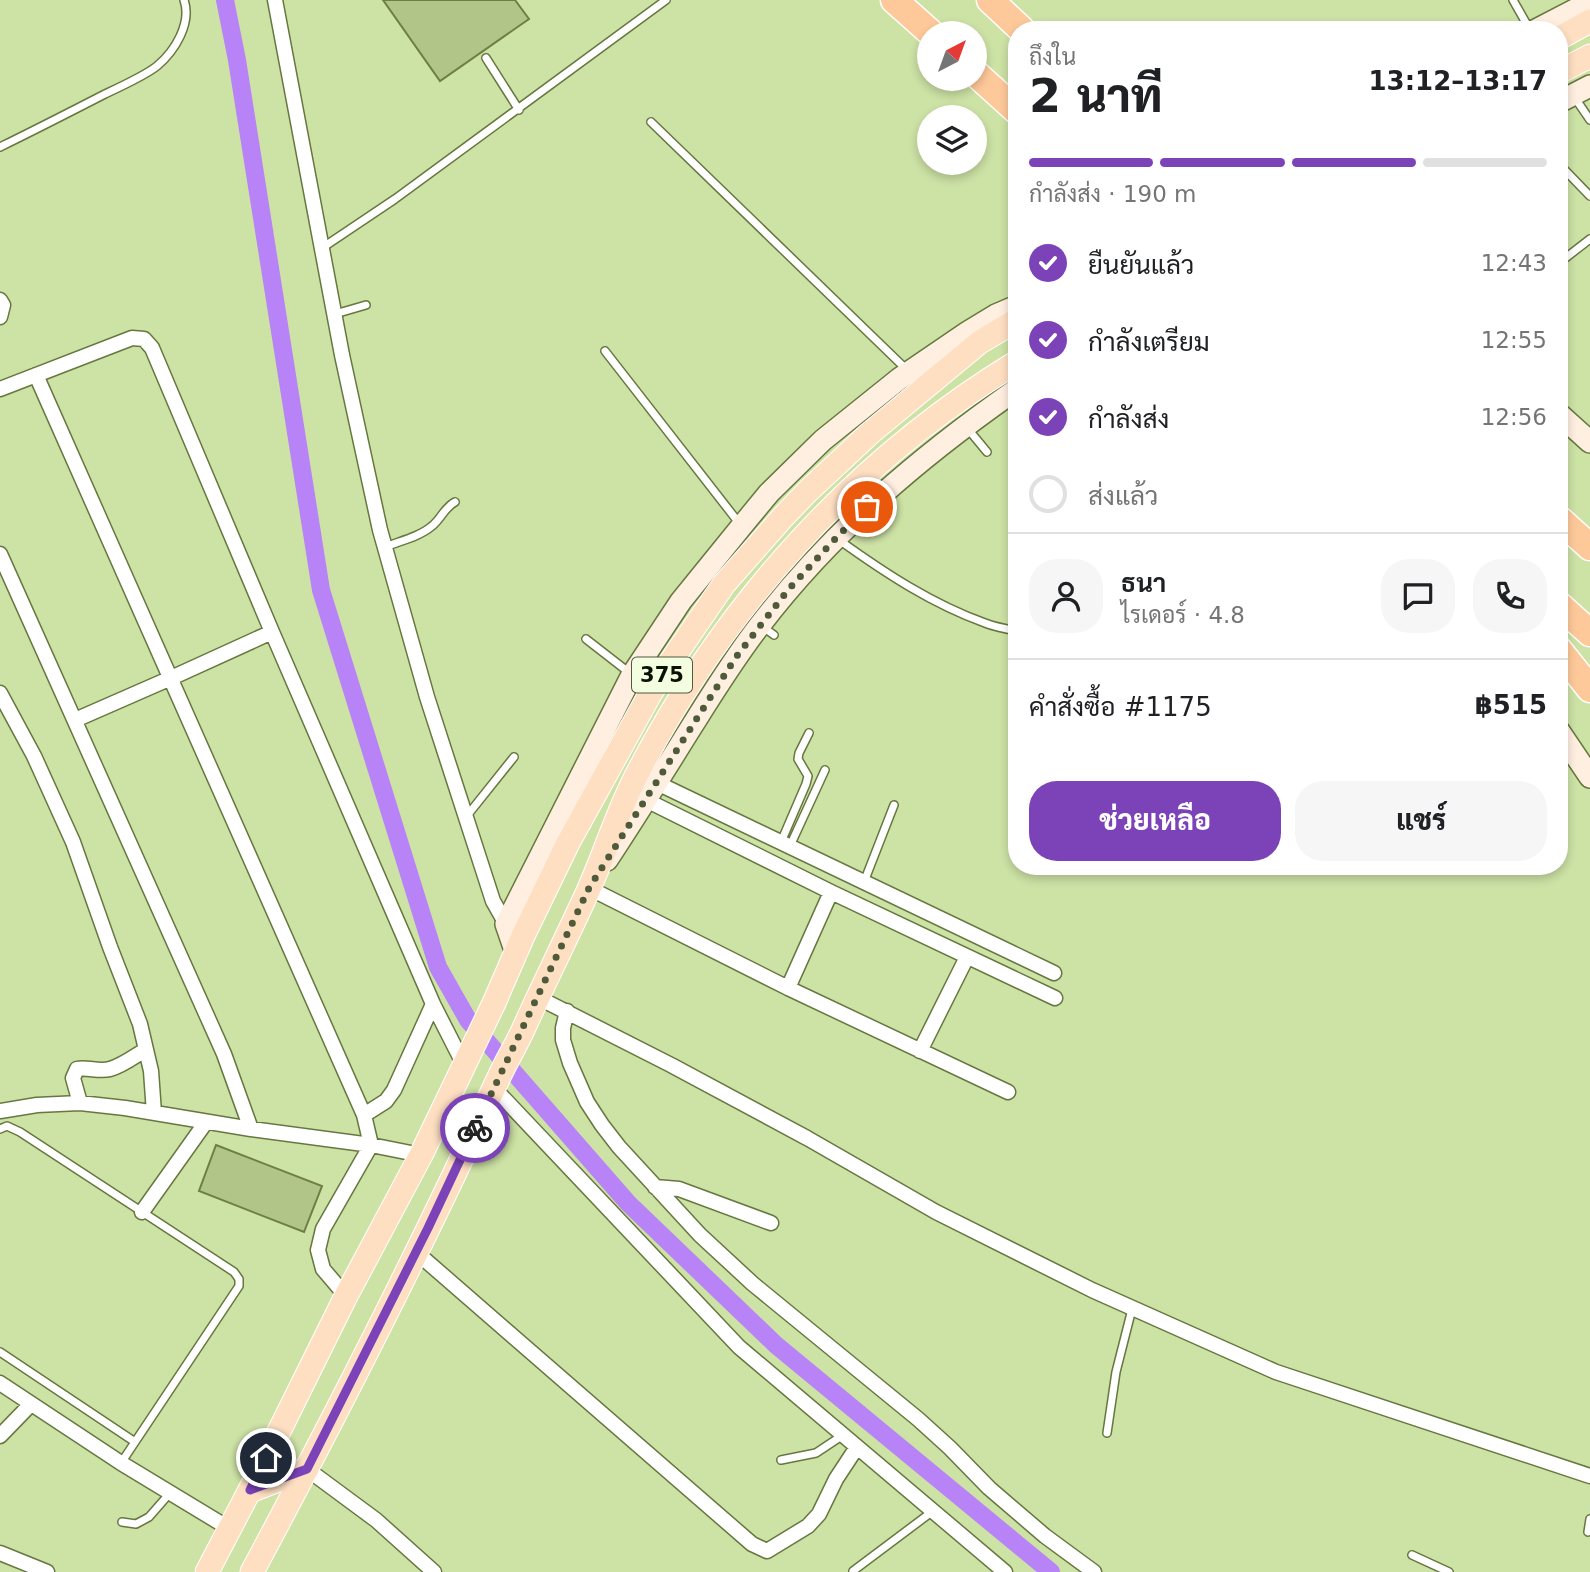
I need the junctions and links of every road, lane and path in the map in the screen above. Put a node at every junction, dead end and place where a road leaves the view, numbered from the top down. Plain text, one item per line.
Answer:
1 (184, 0) edge
2 (275, 0) edge
3 (666, 0) edge
4 (894, 0) edge
5 (990, 0) edge
6 (1516, 2) edge
7 (1590, 2) edge
8 (918, 21) edge
9 (1012, 21) edge
10 (1526, 21) edge
11 (1553, 21) edge
12 (1590, 21) edge
13 (1568, 33) edge
14 (1590, 56) edge
15 (486, 58) dead end
16 (1568, 67) edge
17 (987, 84) edge
18 (1574, 94) edge
19 (1008, 103) edge
20 (519, 110) junction
21 (1590, 120) edge
22 (651, 122) dead end
23 (0, 147) edge
24 (1568, 173) edge
25 (1590, 196) edge
26 (1590, 239) edge
27 (322, 248) junction
28 (1568, 255) edge
29 (0, 300) edge
30 (366, 305) dead end
31 (334, 314) junction
32 (1008, 314) edge
33 (1008, 316) edge
34 (0, 317) edge
35 (605, 351) dead end
36 (1008, 368) edge
37 (909, 372) junction
38 (36, 374) junction
39 (0, 389) edge
40 (1008, 395) edge
41 (1568, 422) edge
42 (965, 426) junction
43 (1590, 442) edge
44 (987, 452) dead end
45 (455, 502) dead end
46 (741, 527) junction
47 (1568, 527) edge
48 (836, 538) junction
49 (385, 547) junction
50 (1590, 547) edge
51 (0, 554) edge
52 (1568, 613) edge
53 (1008, 629) edge
54 (272, 632) junction
55 (1590, 633) edge
56 (586, 639) dead end
57 (1568, 662) edge
58 (632, 675) junction
59 (171, 678) junction
60 (1590, 690) edge
61 (0, 693) edge
62 (75, 720) junction
63 (809, 733) dead end
64 (1568, 745) edge
65 (514, 757) dead end
66 (825, 770) dead end
67 (1590, 777) edge
68 (651, 791) junction
69 (894, 805) dead end
70 (466, 817) junction
71 (785, 845) junction
72 (864, 883) junction
73 (589, 888) junction
74 (831, 892) junction
75 (506, 924) junction
76 (516, 953) junction
77 (967, 957) junction
78 (1054, 973) dead end
79 (788, 988) junction
80 (537, 997) junction
81 (1055, 998) dead end
82 (433, 1004) junction
83 (567, 1011) junction
84 (145, 1050) junction
85 (920, 1051) junction
86 (468, 1056) junction
87 (496, 1082) junction
88 (1008, 1092) dead end
89 (80, 1103) junction
90 (2, 1107) edge
91 (155, 1113) junction
92 (363, 1115) junction
93 (206, 1122) junction
94 (0, 1129) edge
95 (251, 1129) junction
96 (372, 1145) junction
97 (421, 1155) junction
98 (655, 1187) junction
99 (142, 1212) junction
100 (771, 1223) dead end
101 (416, 1252) junction
102 (346, 1296) junction
103 (1132, 1308) junction
104 (0, 1352) edge
105 (1, 1387) edge
106 (31, 1404) junction
107 (1107, 1433) dead end
108 (843, 1435) junction
109 (0, 1436) edge
110 (135, 1442) junction
111 (857, 1447) junction
112 (782, 1460) dead end
113 (121, 1463) junction
114 (307, 1469) junction
115 (1590, 1476) edge
116 (250, 1490) junction
117 (171, 1493) junction
118 (933, 1511) junction
119 (1590, 1519) edge
120 (122, 1522) dead end
121 (230, 1529) junction
122 (1587, 1532) dead end
123 (0, 1553) edge
124 (1412, 1555) dead end
125 (853, 1571) edge
126 (47, 1572) edge
127 (207, 1572) edge
128 (252, 1572) edge
129 (434, 1572) edge
130 (1005, 1572) edge
131 (1094, 1572) edge
132 (1449, 1572) edge

1 - 23 lane
2 - 27 street
3 - 20 lane
4 - 8 highway
5 - 9 highway
6 - 10 lane
7 - 11 main road
12 - 13 main road
14 - 16 main road
15 - 20 lane
17 - 19 highway
18 - 21 lane
20 - 27 lane
22 - 37 lane
24 - 25 lane
26 - 28 lane
27 - 31 street
29 - 34 street
30 - 31 lane
31 - 49 street
32 - 37 main road
33 - 76 main road, 375
35 - 46 lane
36 - 73 main road, 375
37 - 46 main road
38 - 39 street
38 - 54 street
38 - 59 street
40 - 42 main road
41 - 43 main road
42 - 44 lane
42 - 48 main road
45 - 49 lane
46 - 58 main road
47 - 50 highway
48 - 53 lane
48 - 68 main road
49 - 70 street
51 - 62 street
52 - 55 highway
54 - 59 street
54 - 82 street
56 - 58 lane
57 - 60 highway
58 - 75 main road
59 - 62 street
59 - 92 street
61 - 84 street
62 - 95 street
63 - 71 lane
64 - 67 main road
65 - 70 lane
66 - 71 lane
68 - 71 street
68 - 73 main road
68 - 74 street
69 - 72 lane
70 - 75 street
71 - 72 street
72 - 78 street
73 - 79 street
73 - 80 main road, 375
74 - 77 street
74 - 79 street
75 - 76 main road
76 - 86 main road, 375
77 - 81 street
77 - 85 street
79 - 85 street
80 - 83 street
80 - 87 main road, 375
82 - 86 street
82 - 92 street
83 - 98 street
83 - 103 street
84 - 89 street
84 - 91 street
85 - 88 street
86 - 97 main road, 375
87 - 101 main road, 375
87 - 108 street
89 - 90 street
89 - 91 street
91 - 93 street
92 - 96 street
93 - 95 street
93 - 99 street
94 - 99 lane
95 - 96 street
96 - 97 street
96 - 102 street
97 - 102 main road, 375
98 - 100 street
98 - 131 street
99 - 110 lane
101 - 111 street
101 - 114 main road, 375
102 - 116 main road, 375
103 - 107 lane
103 - 115 street
104 - 110 lane
105 - 106 street
106 - 109 street
106 - 113 street
108 - 111 street
108 - 112 lane
110 - 113 lane
111 - 118 street
113 - 117 street
114 - 116 main road
114 - 128 main road, 375
114 - 129 street
116 - 121 main road, 375
117 - 120 lane
117 - 121 street
118 - 125 lane
118 - 130 street
119 - 122 lane
121 - 127 main road, 375
123 - 126 street
124 - 132 lane

